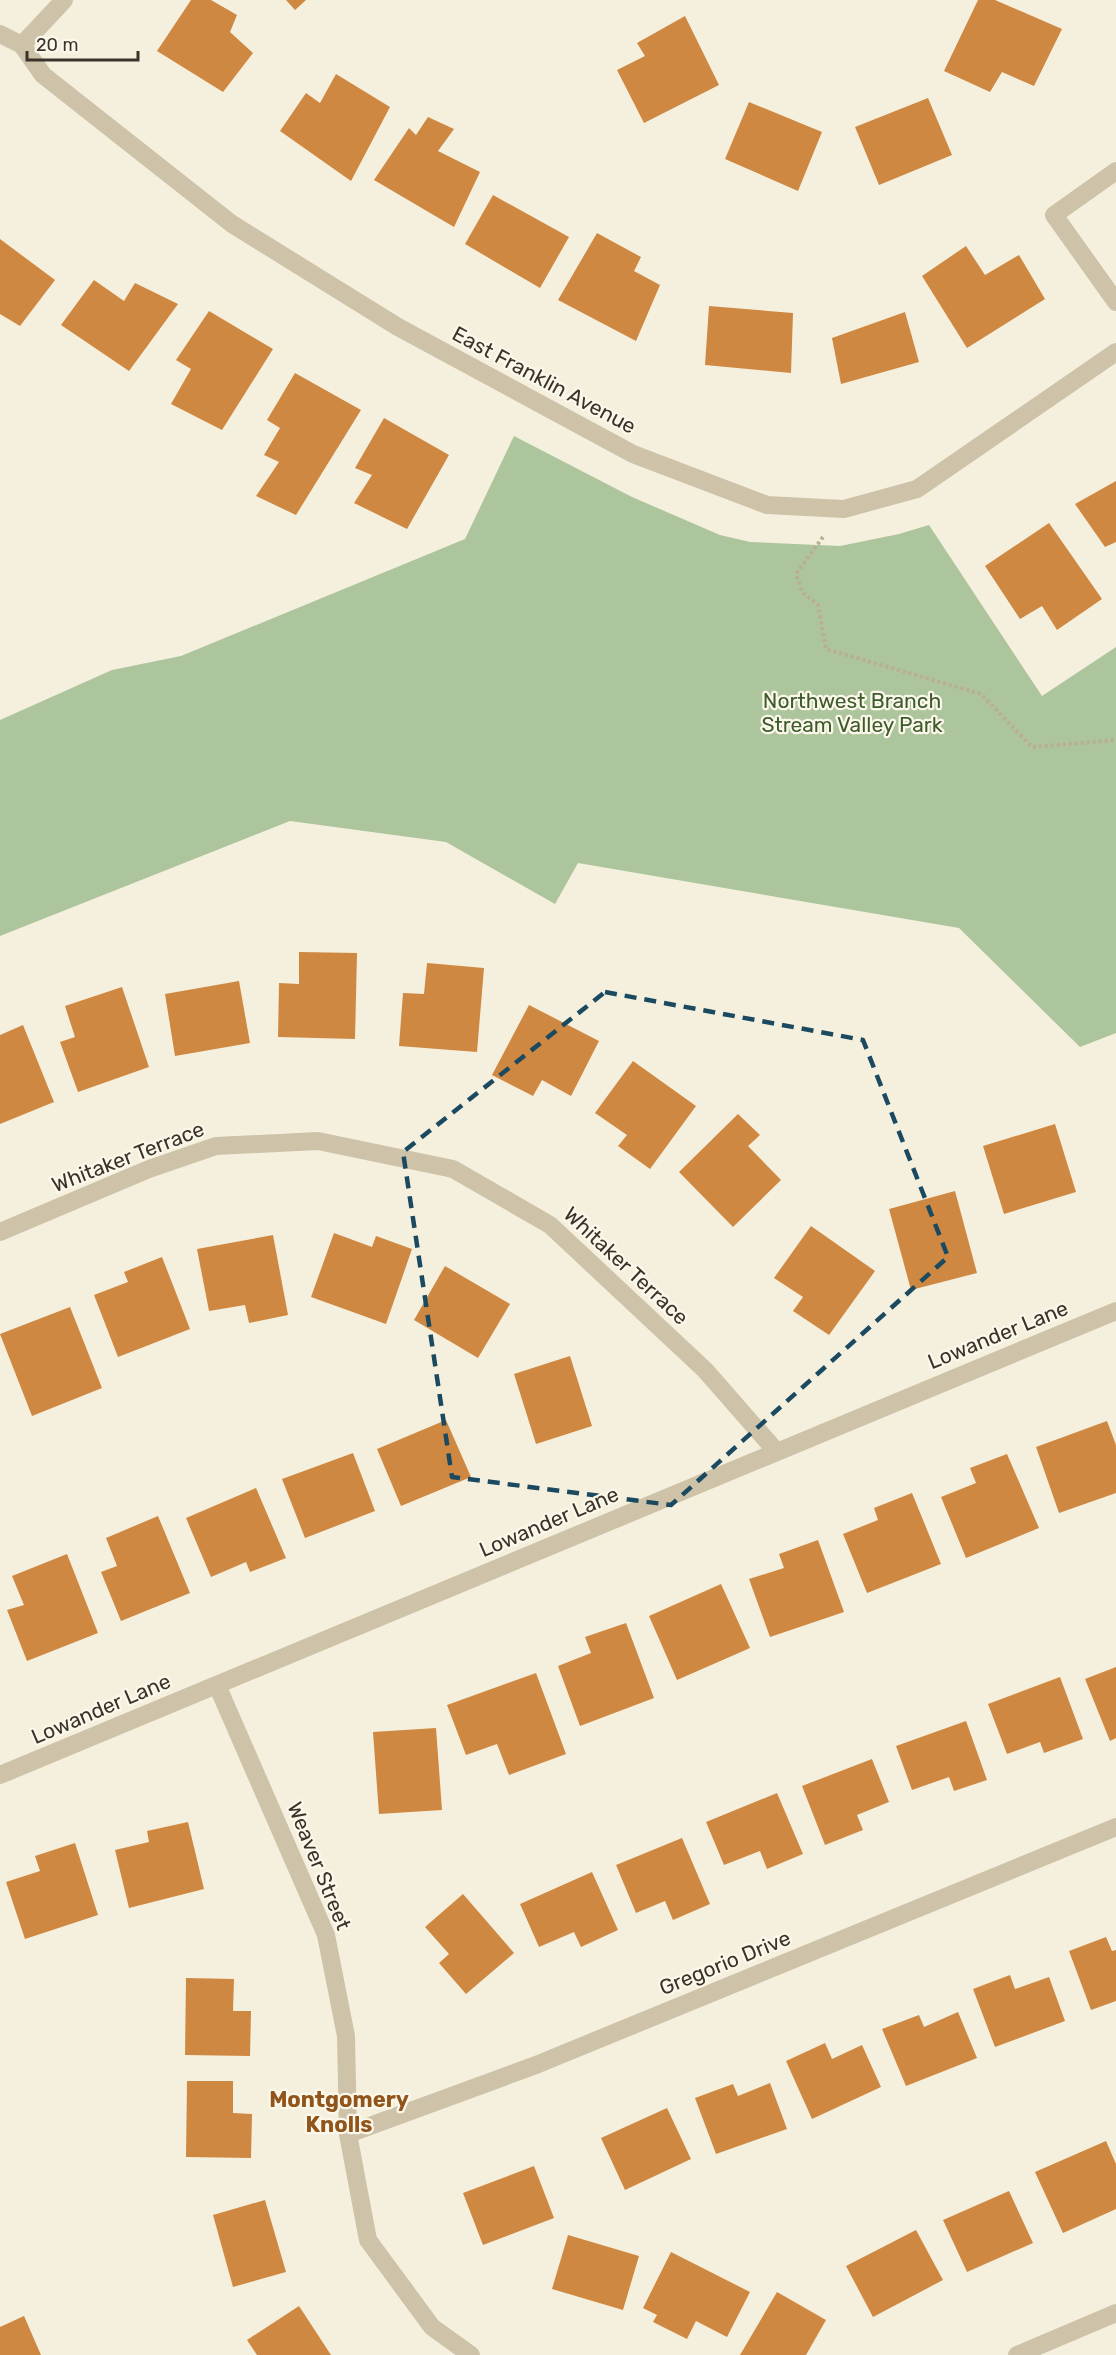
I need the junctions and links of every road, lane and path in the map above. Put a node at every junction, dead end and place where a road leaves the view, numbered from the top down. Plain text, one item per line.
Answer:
1 (64, 0) edge
2 (0, 34) edge
3 (22, 45) junction
4 (1116, 171) edge
5 (1116, 302) edge
6 (1116, 352) edge
7 (829, 529) dead end
8 (1116, 740) edge
9 (0, 1232) edge
10 (1116, 1311) edge
11 (776, 1451) junction
12 (217, 1685) junction
13 (0, 1775) edge
14 (1116, 1827) edge
15 (348, 2134) junction
16 (1116, 2313) edge
17 (471, 2355) edge
18 (1017, 2355) edge

1 - 3 street
2 - 3 street, East Franklin Avenue
3 - 6 street, East Franklin Avenue
4 - 5 street
7 - 8 path
9 - 11 street, Whitaker Terrace
10 - 11 street, Lowander Lane
11 - 12 street, Lowander Lane
12 - 13 street, Lowander Lane
12 - 15 street, Weaver Street
14 - 15 street, Gregorio Drive
15 - 17 street, Weaver Street
16 - 18 street

